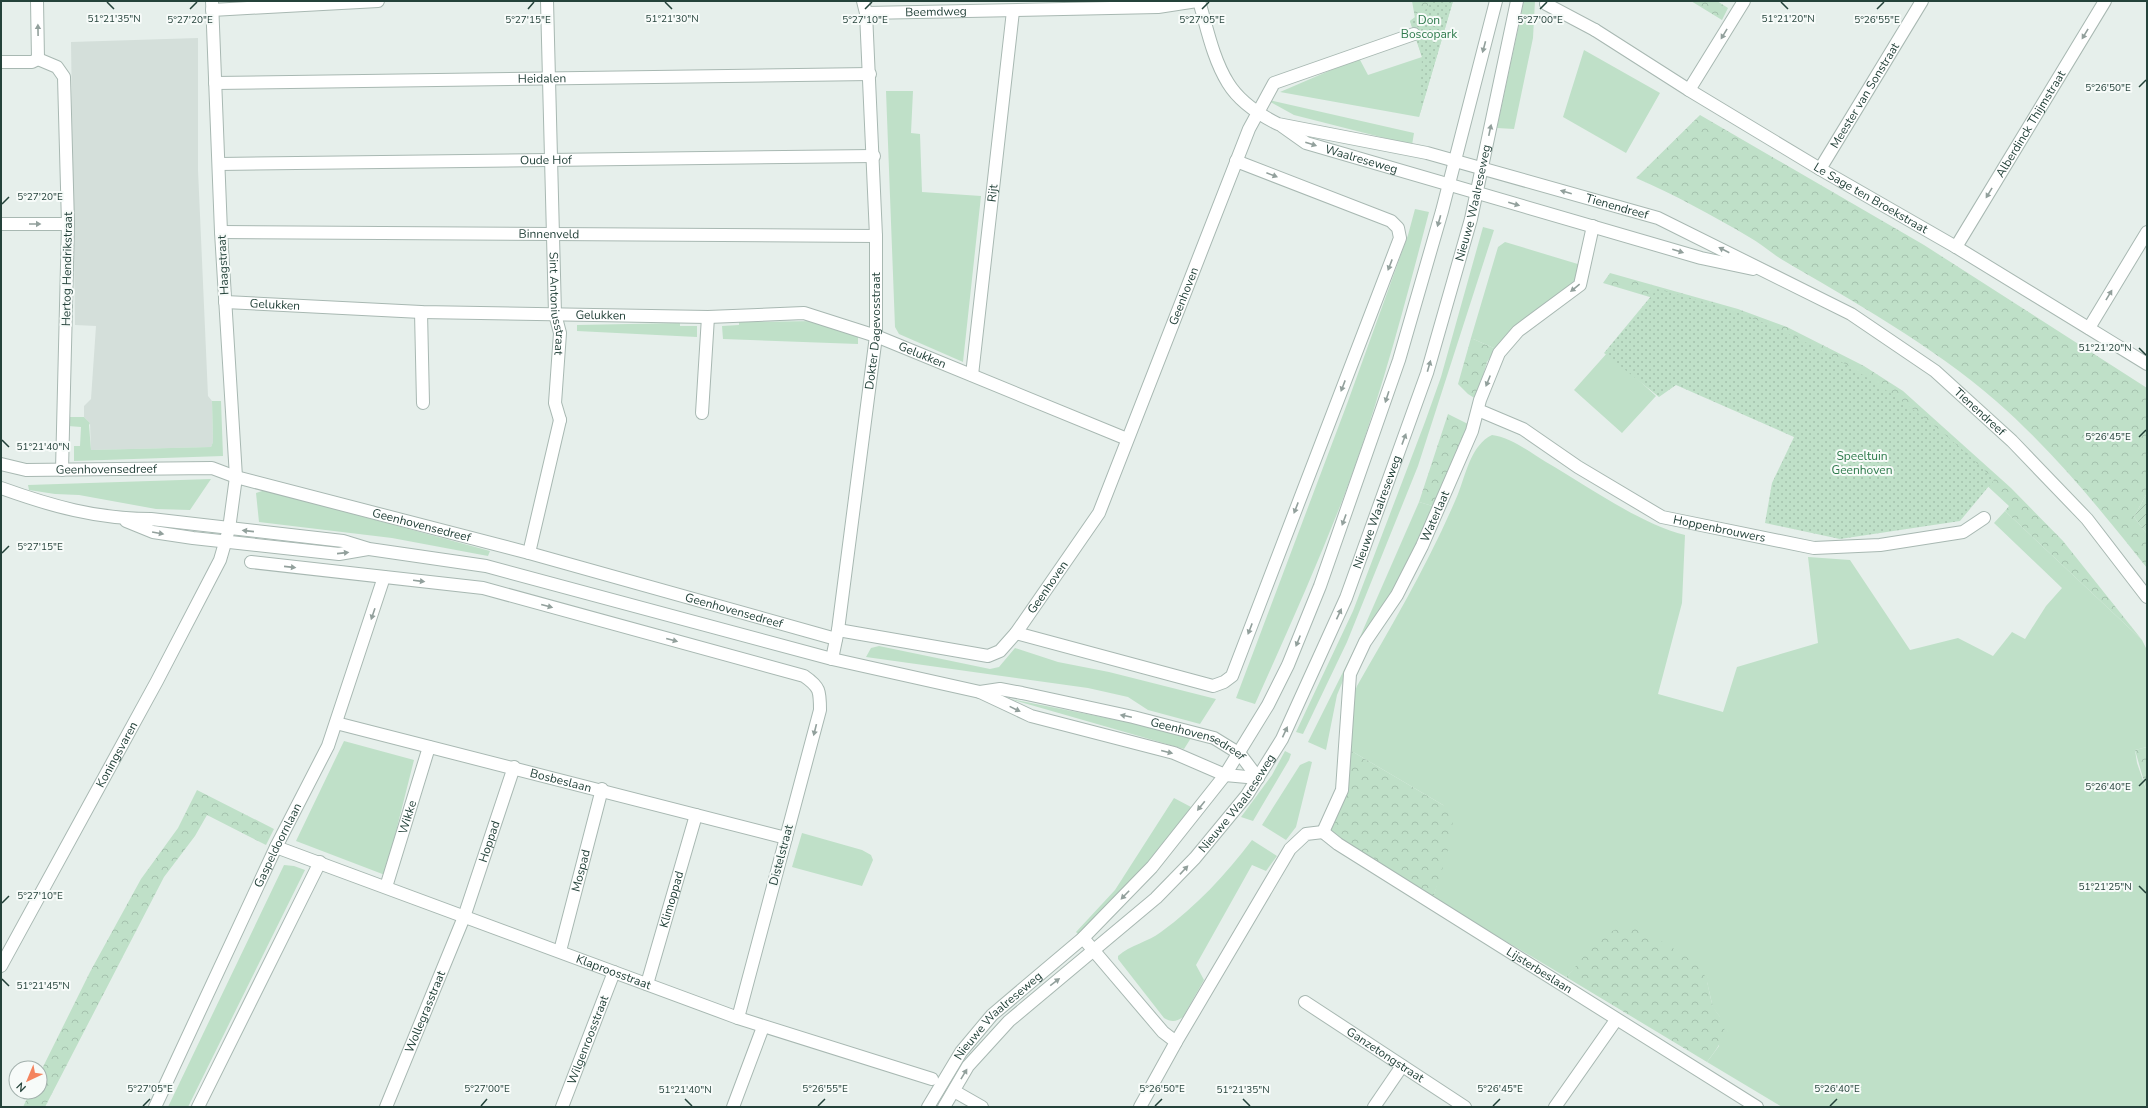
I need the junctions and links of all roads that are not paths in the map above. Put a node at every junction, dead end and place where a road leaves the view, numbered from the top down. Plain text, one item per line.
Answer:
1 (37, 1) edge
2 (378, 1) edge
3 (547, 1) edge
4 (1198, 1) edge
5 (1496, 1) edge
6 (1517, 1) edge
7 (1744, 1) edge
8 (1922, 1) edge
9 (2105, 1) edge
10 (1546, 4) dead end
11 (212, 6) edge
12 (865, 7) edge
13 (1013, 11) junction
14 (1414, 34) dead end
15 (38, 59) junction
16 (1, 62) edge
17 (870, 74) junction
18 (549, 79) junction
19 (215, 83) junction
20 (1689, 90) junction
21 (1258, 114) junction
22 (1278, 124) junction
23 (874, 156) junction
24 (551, 159) junction
25 (1236, 160) junction
26 (1455, 161) junction
27 (219, 164) junction
28 (1483, 168) junction
29 (1820, 169) junction
30 (1449, 183) junction
31 (1477, 193) junction
32 (1, 224) edge
33 (68, 224) junction
34 (1593, 226) junction
35 (222, 232) junction
36 (2147, 232) edge
37 (553, 234) junction
38 (876, 236) junction
39 (1956, 247) junction
40 (1772, 273) junction
41 (225, 302) junction
42 (421, 312) junction
43 (554, 314) junction
44 (708, 318) junction
45 (2089, 328) junction
46 (876, 336) junction
47 (2147, 364) edge
48 (972, 375) junction
49 (423, 403) dead end
50 (1478, 410) junction
51 (702, 413) dead end
52 (1127, 439) junction
53 (1, 464) edge
54 (62, 470) junction
55 (236, 477) junction
56 (1, 488) edge
57 (1984, 518) dead end
58 (122, 519) junction
59 (230, 529) junction
60 (227, 541) junction
61 (369, 549) junction
62 (529, 553) junction
63 (251, 562) dead end
64 (384, 577) junction
65 (2147, 597) edge
66 (1016, 633) junction
67 (837, 635) junction
68 (832, 659) junction
69 (980, 692) junction
70 (336, 723) junction
71 (429, 747) junction
72 (1240, 754) junction
73 (514, 767) junction
74 (1225, 775) junction
75 (1258, 778) junction
76 (602, 789) junction
77 (696, 815) junction
78 (1323, 832) junction
79 (786, 838) junction
80 (276, 847) junction
81 (320, 862) junction
82 (386, 887) junction
83 (464, 917) junction
84 (1083, 938) junction
85 (560, 951) junction
86 (1094, 951) junction
87 (1, 966) edge
88 (614, 972) junction
89 (647, 984) junction
90 (1305, 1002) dead end
91 (738, 1018) junction
92 (1616, 1020) junction
93 (763, 1027) junction
94 (1176, 1042) junction
95 (1402, 1066) junction
96 (936, 1082) junction
97 (954, 1091) junction
98 (155, 1107) edge
99 (198, 1107) edge
100 (386, 1107) edge
101 (562, 1107) edge
102 (734, 1107) edge
103 (928, 1107) edge
104 (944, 1107) edge
105 (982, 1107) edge
106 (1140, 1107) edge
107 (1374, 1107) edge
108 (1465, 1107) edge
109 (1555, 1107) edge
110 (1757, 1107) edge

15 -> 1 street
2 - 11 street
3 - 18 street, Sint Antoniusstraat
4 - 13 street, Beemdweg
4 - 21 street, Waalreseweg
5 -> 26 street, Nieuwe Waalreseweg
28 -> 6 street, Nieuwe Waalreseweg
7 -> 20 street
8 - 29 street, Meester van Sonstraat
9 -> 39 street, Alberdinck Thijmstraat
10 - 20 street, Le Sage ten Broekstraat
11 - 19 street, Haagstraat
12 - 13 street, Beemdweg
12 - 17 street, Dokter Dagevosstraat
13 - 48 street, Rijt
14 - 21 street, Geenhoven
15 - 16 street
15 - 33 street, Hertog Hendrikstraat
17 - 18 street, Heidalen
17 - 23 street, Dokter Dagevosstraat
18 - 19 street, Heidalen
18 - 24 street, Sint Antoniusstraat
19 - 27 street, Haagstraat
20 - 29 street, Le Sage ten Broekstraat
21 - 22 street, Waalreseweg
21 - 25 street, Geenhoven
22 - 26 street, Waalreseweg
22 -> 30 street, Waalreseweg
23 - 24 street, Oude Hof
23 - 38 street, Dokter Dagevosstraat
24 - 27 street, Oude Hof
24 - 37 street, Sint Antoniusstraat
25 - 52 street, Geenhoven
25 -> 66 street
26 - 28 street, Tienendreef
26 - 30 street, Nieuwe Waalreseweg
27 - 35 street, Haagstraat
28 - 31 street, Nieuwe Waalreseweg
40 -> 28 street, Tienendreef
29 - 39 street, Le Sage ten Broekstraat
30 - 31 street, Tienendreef
30 -> 72 street, Nieuwe Waalreseweg
31 -> 34 street, Tienendreef
75 -> 31 street, Nieuwe Waalreseweg
32 -> 33 street
33 - 54 street, Hertog Hendrikstraat
34 -> 40 street, Tienendreef
34 -> 50 street, Waterlaat
35 - 37 street, Binnenveld
35 - 41 street, Haagstraat
45 -> 36 street
37 - 38 street, Binnenveld
37 - 43 street, Sint Antoniusstraat
38 - 46 street, Dokter Dagevosstraat
39 - 45 street, Le Sage ten Broekstraat
40 - 65 street, Tienendreef
41 - 42 street, Gelukken
41 - 55 street, Haagstraat
42 - 43 street, Gelukken
42 - 49 street
43 - 44 street, Gelukken
43 - 62 street, Sint Antoniusstraat
44 - 46 street, Gelukken
44 - 51 street
45 - 47 street, Le Sage ten Broekstraat
46 - 48 street, Gelukken
46 - 67 street, Dokter Dagevosstraat
48 - 52 street, Gelukken
50 - 57 street, Hoppenbrouwers
50 - 78 street, Waterlaat
52 - 66 street, Geenhoven
53 - 54 street, Geenhovensedreef
54 - 55 street, Geenhovensedreef
55 - 59 street, Haagstraat
55 - 62 street, Geenhovensedreef
56 - 58 street, Geenhovensedreef
58 - 59 street, Geenhovensedreef
58 -> 60 street, Geenhovensedreef
59 - 60 street, Koningsvaren
61 -> 59 street, Geenhovensedreef
60 -> 61 street, Geenhovensedreef
60 - 87 street, Koningsvaren
61 - 68 street, Geenhovensedreef
62 - 67 street, Geenhovensedreef
63 -> 64 street
64 -> 70 street, Gaspeldoornlaan
64 -> 79 street, Distelstraat
66 - 67 street, Geenhovensedreef
67 - 68 street, Dokter Dagevosstraat
68 - 69 street, Geenhovensedreef
72 -> 69 street, Geenhovensedreef
69 -> 74 street, Geenhovensedreef
70 - 71 street, Bosbeslaan
70 - 80 street, Gaspeldoornlaan
71 - 73 street, Bosbeslaan
71 - 82 street, Wikke
72 - 74 street, Nieuwe Waalreseweg
72 - 75 street, Geenhovensedreef
73 - 76 street, Bosbeslaan
73 - 83 street, Hoppad
74 - 75 street, Geenhovensedreef
74 -> 84 street, Nieuwe Waalreseweg
86 -> 75 street, Nieuwe Waalreseweg
76 - 77 street, Bosbeslaan
76 - 85 street, Mospad
77 - 79 street, Bosbeslaan
77 - 89 street, Klimoppad
78 - 92 street, Lijsterbeslaan
78 - 94 street
79 - 91 street, Distelstraat
80 - 81 street, Klaproosstraat
80 - 98 street, Gaspeldoornlaan
81 - 82 street, Klaproosstraat
81 - 99 street
82 - 83 street, Klaproosstraat
83 - 85 street, Klaproosstraat
83 - 100 street, Wollegrasstraat
84 - 86 street
84 - 96 street, Nieuwe Waalreseweg
85 - 88 street, Klaproosstraat
86 - 94 street
97 -> 86 street, Nieuwe Waalreseweg
88 - 89 street, Klaproosstraat
88 - 101 street, Wilgenroosstraat
89 - 91 street, Klaproosstraat
90 - 95 street, Ganzetongstraat
91 - 93 street, Klaproosstraat
92 - 109 street
92 - 110 street, Lijsterbeslaan
93 - 96 street, Klaproosstraat
93 - 102 street
94 - 106 street
95 - 107 street
95 - 108 street, Ganzetongstraat
96 - 97 street, Klaproosstraat
96 - 103 street, Nieuwe Waalreseweg
97 - 104 street, Nieuwe Waalreseweg
97 - 105 street

